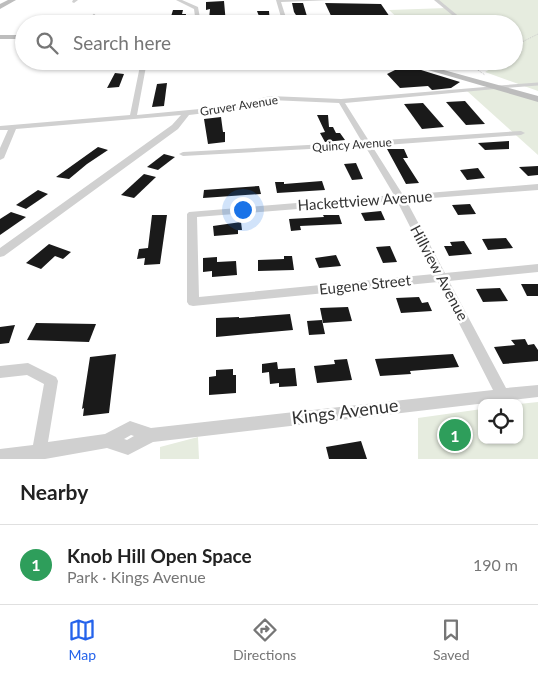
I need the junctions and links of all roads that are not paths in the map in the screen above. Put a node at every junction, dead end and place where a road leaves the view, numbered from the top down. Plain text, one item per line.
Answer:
1 (13, 0) edge
2 (178, 0) edge
3 (331, 0) edge
4 (436, 0) edge
5 (279, 1) edge
6 (0, 7) edge
7 (197, 15) edge
8 (283, 15) edge
9 (454, 15) edge
10 (0, 37) edge
11 (15, 37) edge
12 (142, 70) edge
13 (434, 70) edge
14 (538, 84) edge
15 (495, 87) junction
16 (538, 99) edge
17 (341, 101) junction
18 (187, 113) junction
19 (133, 118) junction
20 (13, 127) junction
21 (0, 128) edge
22 (521, 133) dead end
23 (368, 144) junction
24 (183, 154) dead end
25 (0, 158) edge
26 (538, 187) edge
27 (400, 198) junction
28 (0, 253) edge
29 (538, 268) edge
30 (441, 277) junction
31 (193, 302) joint
32 (0, 372) edge
33 (538, 391) edge
34 (503, 396) junction
35 (38, 456) edge
36 (0, 457) edge

1 - 6 main road
2 - 7 street
3 - 5 street
4 - 9 street
5 - 8 street
10 - 11 main road
12 - 19 street
13 - 15 main road
14 - 15 lane, Gruver Avenue
15 - 16 main road
15 - 17 street, Gruver Avenue
17 - 18 street, Gruver Avenue
17 - 23 street, Hillview Avenue
18 - 19 street, Gruver Avenue
18 - 28 street
19 - 20 street, Gruver Avenue
20 - 21 street, Gruver Avenue
20 - 25 street
22 - 23 street, Quincy Avenue
23 - 24 street, Quincy Avenue
23 - 27 street, Hillview Avenue
26 - 27 street, Hackettview Avenue
27 - 30 street, Hillview Avenue
27 - 31 street, Hackettview Avenue
29 - 30 street, Eugene Street
30 - 31 street, Eugene Street
30 - 34 street, Hillview Avenue
32 - 35 street
33 - 34 street, Kings Avenue
34 - 35 street, Kings Avenue
35 - 36 street, Kings Avenue

